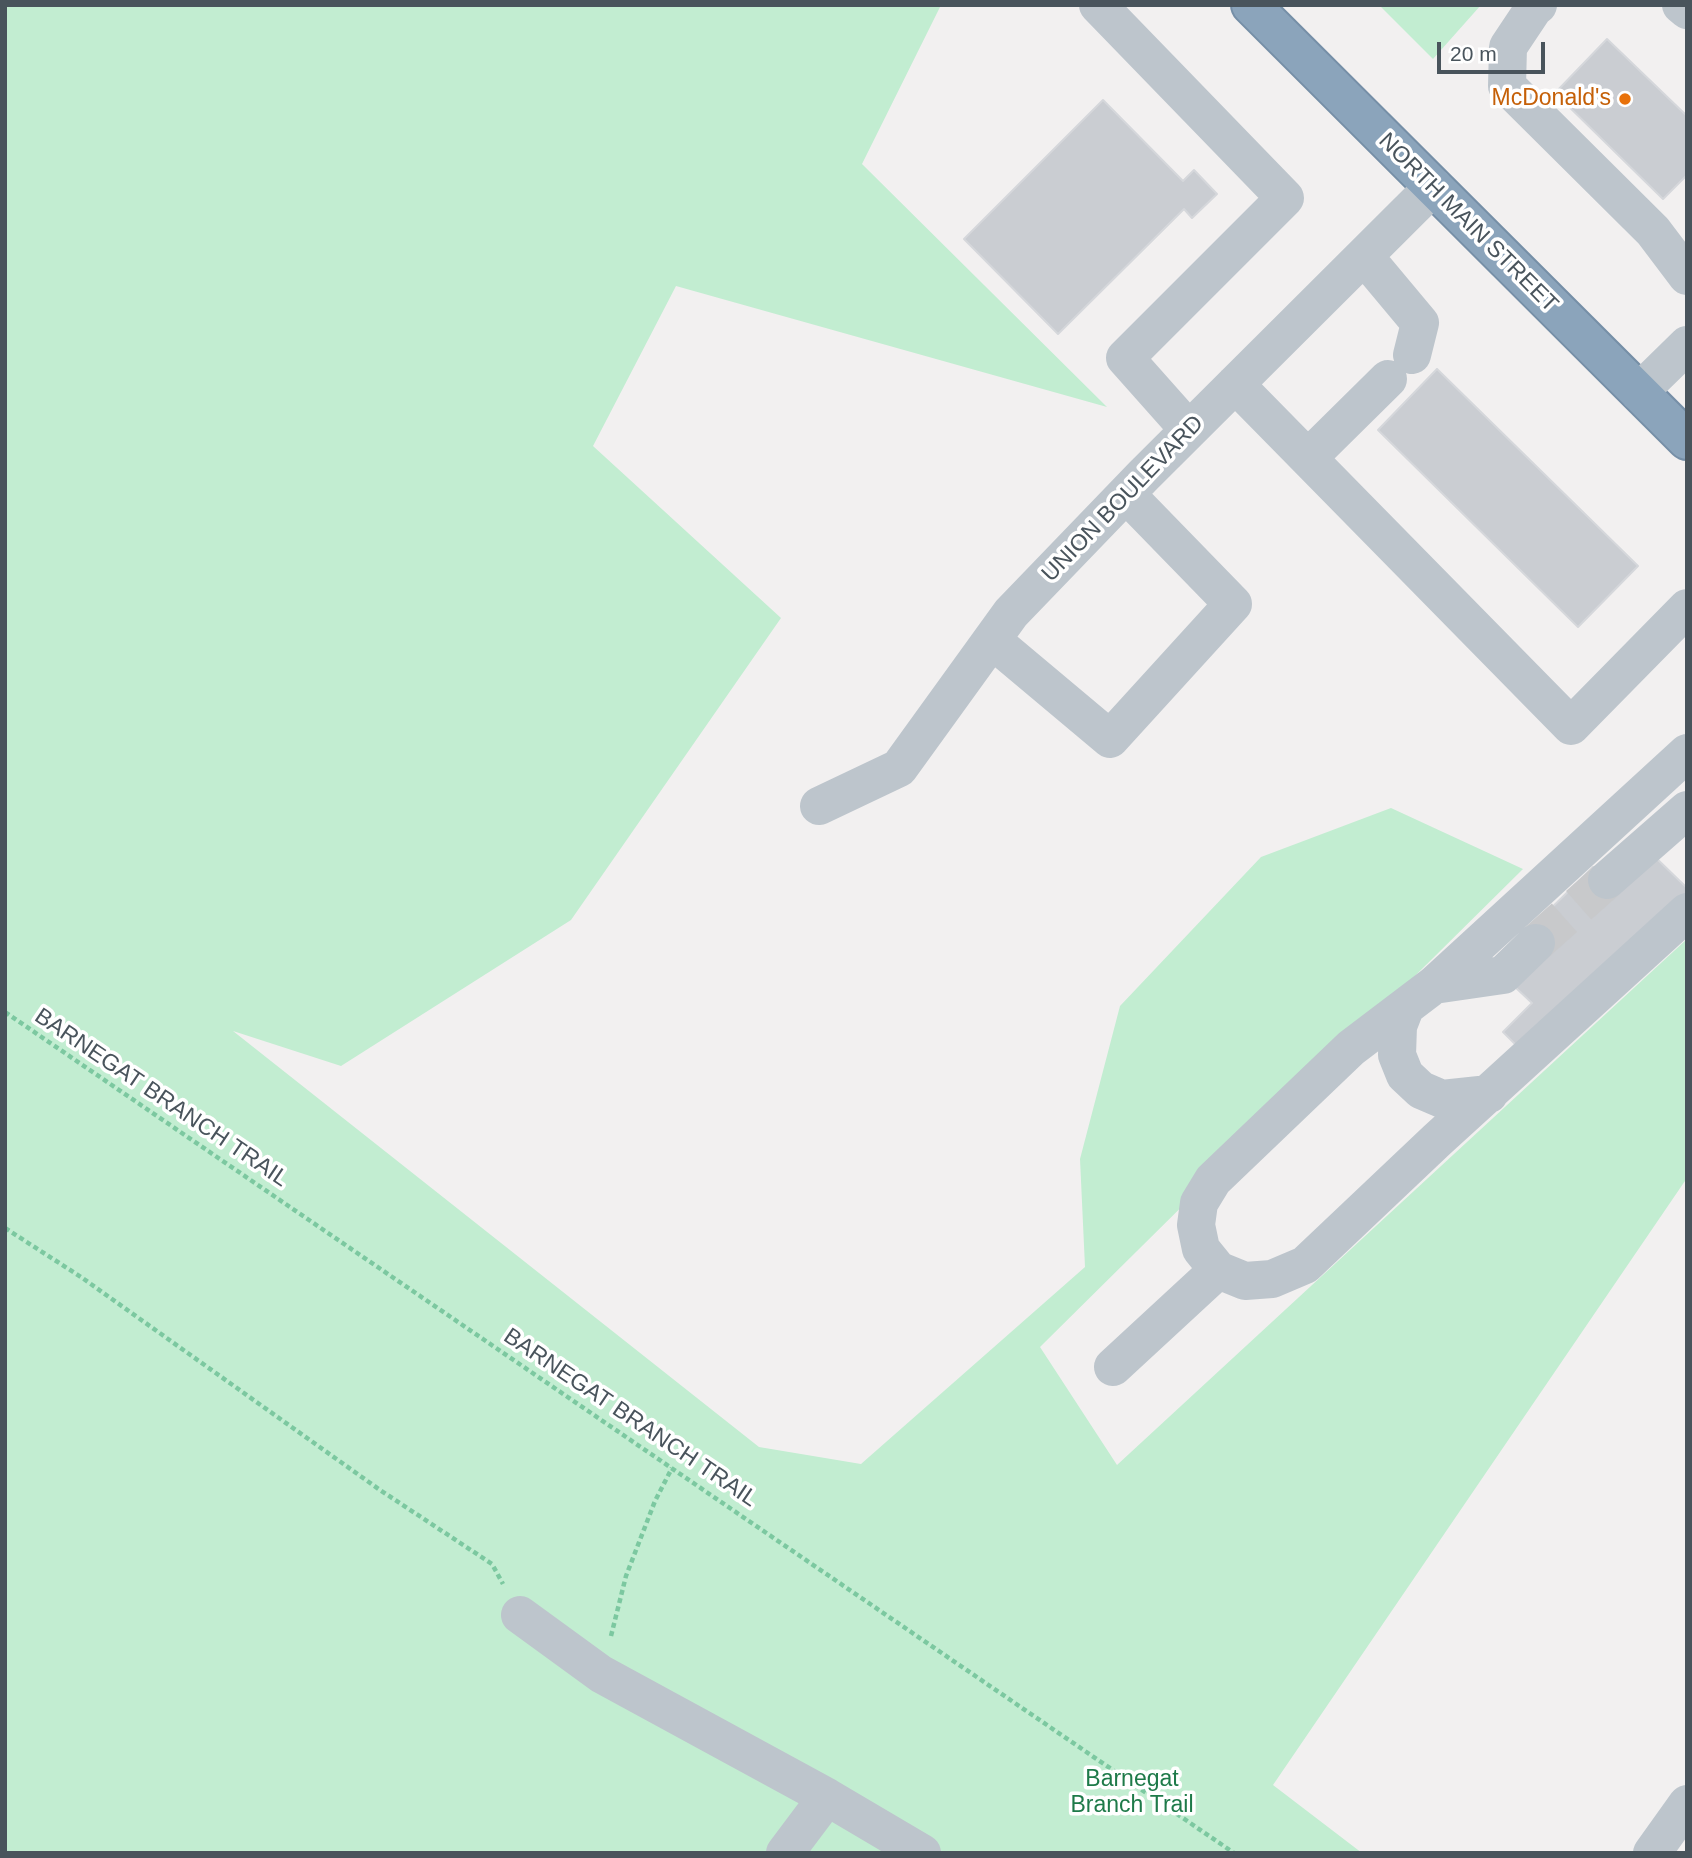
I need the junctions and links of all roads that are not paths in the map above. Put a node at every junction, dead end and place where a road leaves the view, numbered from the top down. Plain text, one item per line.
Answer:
1 (1098, 5) edge
2 (1251, 5) edge
3 (1538, 5) edge
4 (1681, 5) edge
5 (1687, 10) edge
6 (1433, 187) junction
7 (1681, 255) edge
8 (1364, 256) junction
9 (1687, 345) edge
10 (1235, 384) junction
11 (1639, 393) junction
12 (1189, 430) junction
13 (1687, 440) edge
14 (1308, 458) junction
15 (1126, 494) junction
16 (1687, 608) edge
17 (992, 640) junction
18 (1687, 752) edge
19 (819, 806) dead end
20 (1687, 810) edge
21 (1606, 880) tunnel mouth
22 (1687, 912) edge
23 (1536, 943) tunnel mouth
24 (1434, 985) junction
25 (1405, 1008) junction
26 (1489, 1094) junction
27 (1218, 1270) junction
28 (1113, 1367) dead end
29 (520, 1615) road end
30 (827, 1797) junction
31 (1687, 1804) edge
32 (785, 1853) edge
33 (922, 1853) edge
34 (1652, 1853) edge

1 - 12 street
2 - 6 highway, NORTH MAIN STREET
3 - 7 street
4 - 5 street
6 - 8 street, UNION BOULEVARD
6 - 11 highway, NORTH MAIN STREET
8 - 10 street, UNION BOULEVARD
8 - 14 street
9 - 11 street
10 - 12 street, UNION BOULEVARD
10 - 14 street
11 - 13 highway, NORTH MAIN STREET
12 - 15 street, UNION BOULEVARD
14 - 16 street
15 - 17 street, UNION BOULEVARD
15 - 17 street
17 - 19 street, UNION BOULEVARD
18 - 24 street
20 - 21 street
22 - 26 street
23 - 24 street
24 - 25 street
25 - 26 street
25 - 27 street
26 - 27 street
27 - 28 street
29 - 30 street
30 - 32 street
30 - 33 street
31 - 34 street

